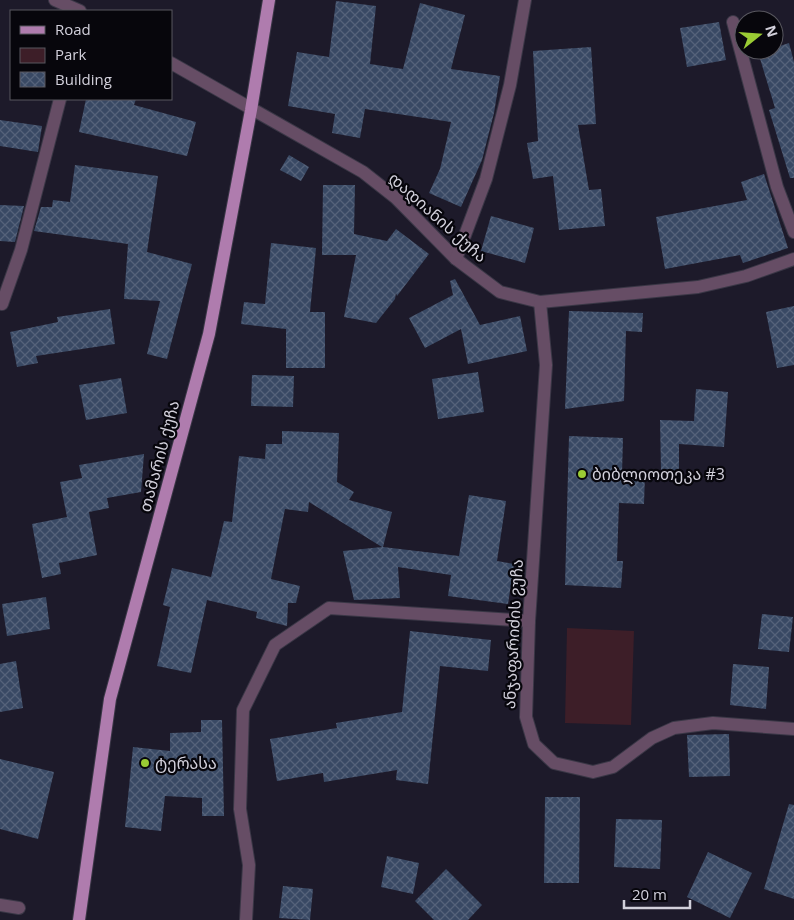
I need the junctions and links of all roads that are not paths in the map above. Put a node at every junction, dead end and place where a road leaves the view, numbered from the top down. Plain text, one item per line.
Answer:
1 (55, 0) edge
2 (269, 0) edge
3 (525, 0) edge
4 (78, 10) edge
5 (733, 22) dead end
6 (172, 65) edge
7 (60, 100) edge
8 (251, 110) junction
9 (794, 232) edge
10 (456, 259) junction
11 (794, 259) edge
12 (540, 302) junction
13 (2, 304) dead end
14 (529, 621) junction
15 (794, 729) edge
16 (0, 904) edge
17 (19, 908) dead end
18 (79, 920) edge
19 (246, 920) edge

1 - 4 street
2 - 8 main road, თამარის ქუჩა
3 - 10 street
5 - 9 street
6 - 8 street, დადიანის ქუჩა
7 - 13 street
8 - 10 street, დადიანის ქუჩა
8 - 18 main road, თამარის ქუჩა
10 - 12 street, დადიანის ქუჩა
11 - 12 street, დადიანის ქუჩა
12 - 14 street, ანჯაფარიძის ჷუჩა
14 - 15 street, ანჯაფარიძის ჷუჩა
14 - 19 street
16 - 17 street

